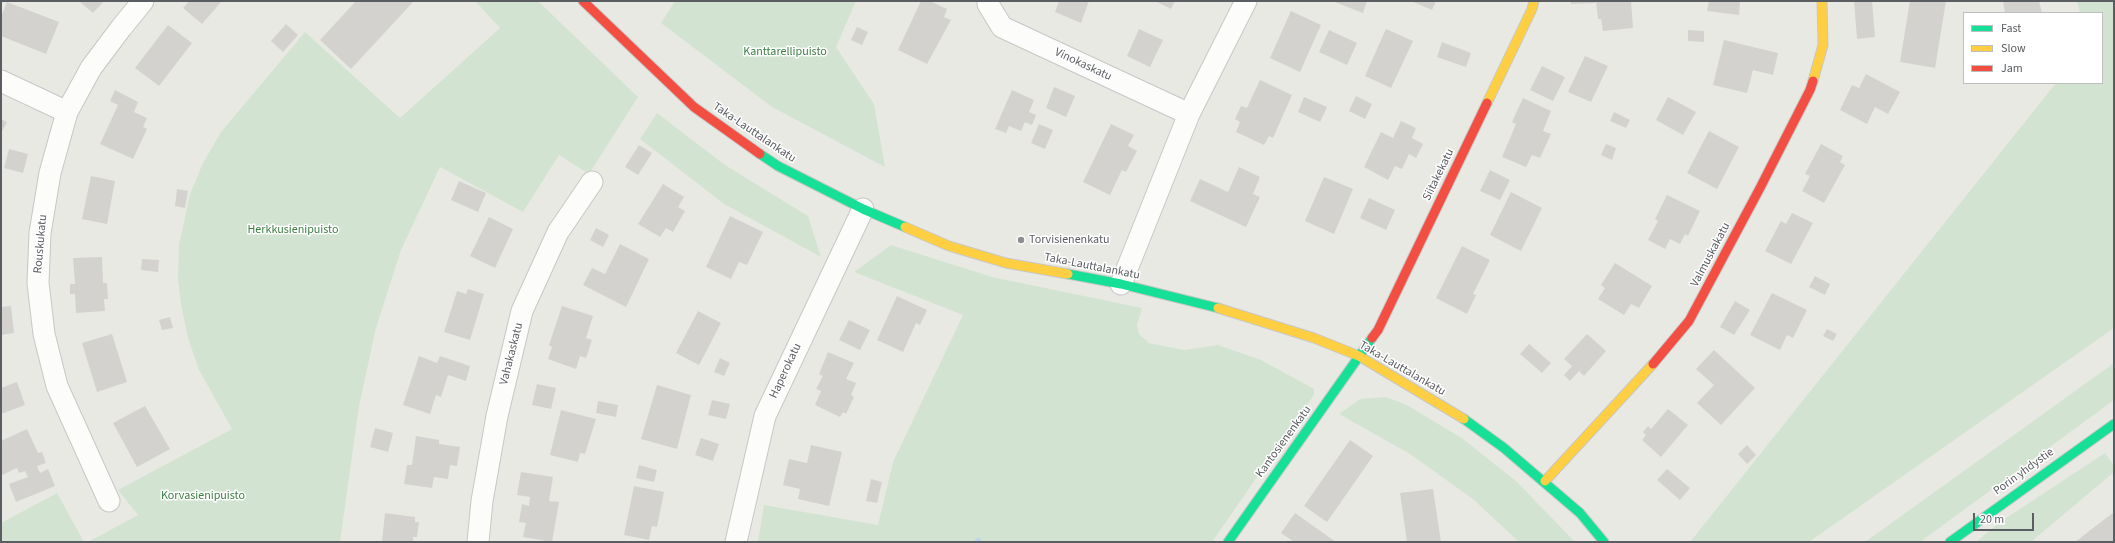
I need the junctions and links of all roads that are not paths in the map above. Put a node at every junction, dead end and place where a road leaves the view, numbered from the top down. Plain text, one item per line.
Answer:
1 (143, 1) edge
2 (583, 1) edge
3 (1246, 1) edge
4 (1534, 1) edge
5 (1822, 1) edge
6 (988, 4) dead end
7 (1, 81) edge
8 (67, 112) junction
9 (1189, 114) junction
10 (592, 182) dead end
11 (863, 209) junction
12 (1121, 284) junction
13 (1359, 356) junction
14 (2114, 424) edge
15 (1544, 481) junction
16 (109, 501) dead end
17 (478, 542) edge
18 (736, 542) edge
19 (1228, 542) edge
20 (1604, 542) edge
21 (1950, 542) edge

1 - 8 street, Rouskukatu
2 - 11 main road, Taka-Lauttalankatu
3 - 9 street
4 - 13 main road, Siitakekatu
5 - 15 main road, Valmuskakatu
6 - 9 street, Vinokaskatu
7 - 8 street
8 - 16 street, Rouskukatu
9 - 12 street
10 - 17 street, Vahakaskatu
11 - 12 main road, Taka-Lauttalankatu
11 - 18 street, Haperokatu
12 - 13 main road, Taka-Lauttalankatu
13 - 15 main road, Taka-Lauttalankatu
13 - 19 main road, Kantosienenkatu
14 - 21 main road, Porin yhdystie
15 - 20 main road, Taka-Lauttalankatu

